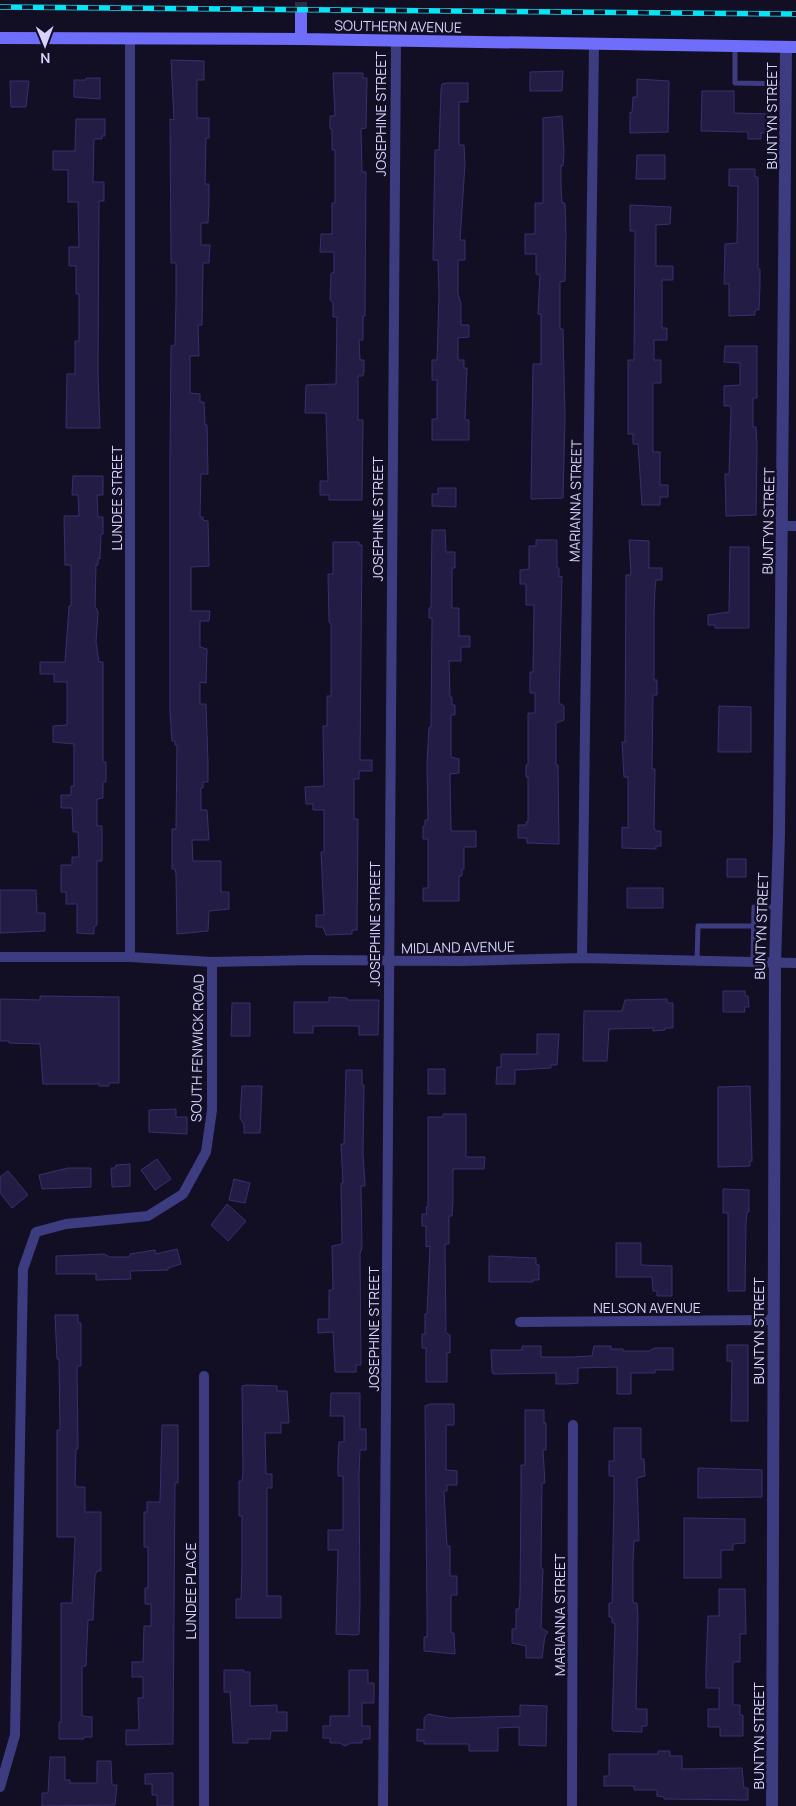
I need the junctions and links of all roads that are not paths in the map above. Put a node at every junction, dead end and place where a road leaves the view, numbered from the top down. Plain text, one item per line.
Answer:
1 (301, 14) tunnel mouth
2 (0, 38) edge
3 (301, 39) junction
4 (130, 40) junction
5 (396, 42) junction
6 (594, 45) junction
7 (735, 46) junction
8 (791, 47) edge
9 (786, 84) junction
10 (783, 526) junction
11 (796, 526) edge
12 (776, 907) junction
13 (754, 926) junction
14 (130, 956) junction
15 (0, 957) edge
16 (582, 958) junction
17 (697, 961) junction
18 (212, 962) junction
19 (388, 962) junction
20 (753, 962) junction
21 (774, 963) junction
22 (796, 963) edge
23 (773, 1320) junction
24 (520, 1322) dead end
25 (204, 1376) dead end
26 (573, 1425) dead end
27 (0, 1786) edge
28 (204, 1806) edge
29 (383, 1806) edge
30 (572, 1806) edge
31 (772, 1806) edge

1 - 3 main road
2 - 4 main road, SOUTHERN AVENUE
3 - 4 main road, SOUTHERN AVENUE
3 - 5 main road, SOUTHERN AVENUE
4 - 14 street, LUNDEE STREET
5 - 6 main road, SOUTHERN AVENUE
5 - 19 street, JOSEPHINE STREET
6 - 7 main road, SOUTHERN AVENUE
6 - 16 street, MARIANNA STREET
7 - 8 main road, SOUTHERN AVENUE
7 - 9 lane
8 - 9 street, BUNTYN STREET
9 - 10 street, BUNTYN STREET
10 - 11 street
10 - 12 street, BUNTYN STREET
12 - 13 lane
12 - 21 street, BUNTYN STREET
13 - 17 lane
13 - 20 lane
14 - 15 street, MIDLAND AVENUE
14 - 18 street, MIDLAND AVENUE
16 - 17 street, MIDLAND AVENUE
16 - 19 street, MIDLAND AVENUE
17 - 20 street, MIDLAND AVENUE
18 - 19 street, MIDLAND AVENUE
18 - 27 street, SOUTH FENWICK ROAD
19 - 29 street, JOSEPHINE STREET
20 - 21 street, MIDLAND AVENUE
21 - 22 street, MIDLAND AVENUE
21 - 23 street, BUNTYN STREET
23 - 24 street, NELSON AVENUE
23 - 31 street, BUNTYN STREET
25 - 28 street, LUNDEE PLACE
26 - 30 street, MARIANNA STREET

